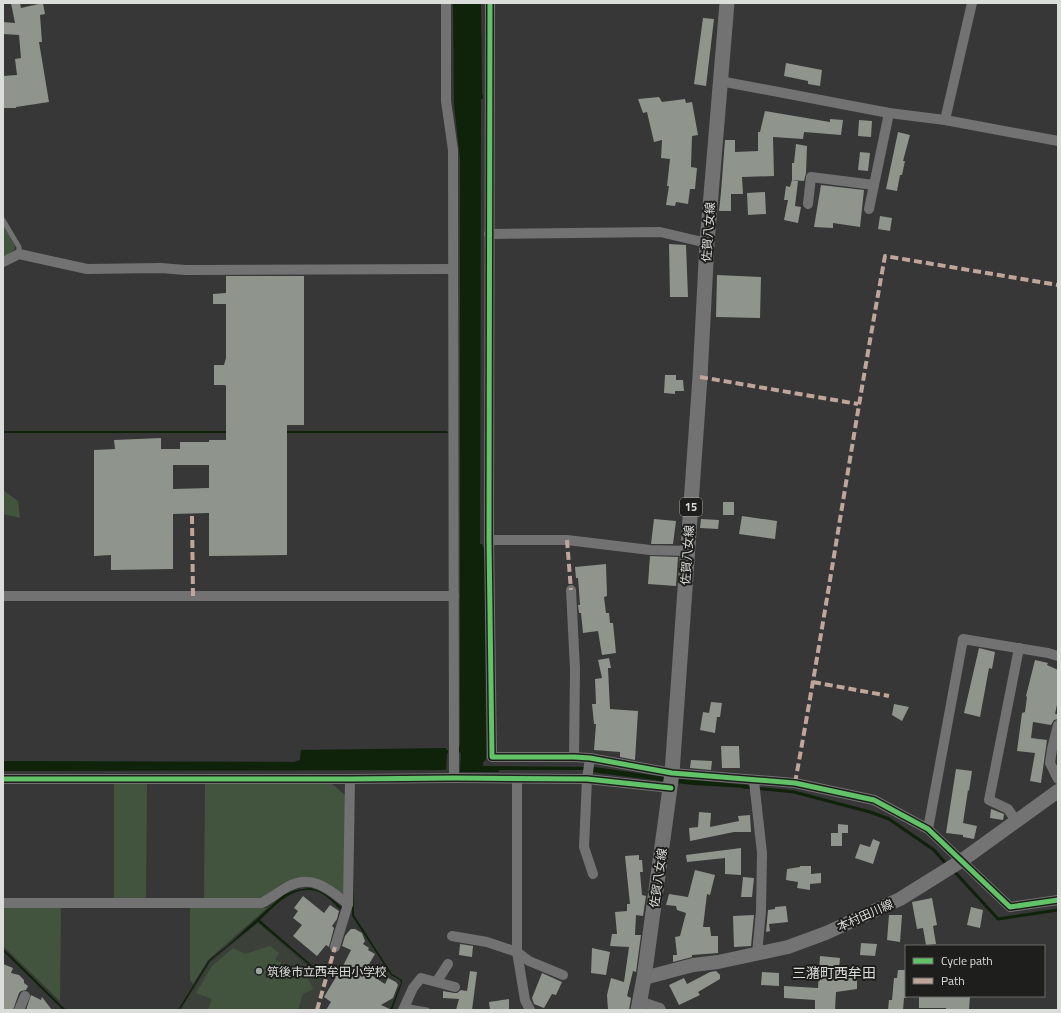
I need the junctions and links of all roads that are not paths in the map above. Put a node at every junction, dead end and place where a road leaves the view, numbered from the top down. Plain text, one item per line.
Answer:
1 (446, 3) edge
2 (490, 3) edge
3 (727, 3) edge
4 (972, 3) edge
5 (720, 81) junction
6 (888, 113) junction
7 (945, 120) junction
8 (1058, 141) edge
9 (874, 184) junction
10 (808, 204) dead end
11 (869, 209) dead end
12 (3, 220) edge
13 (489, 234) junction
14 (707, 243) junction
15 (19, 254) junction
16 (3, 262) edge
17 (453, 268) junction
18 (489, 540) junction
19 (688, 551) junction
20 (571, 590) dead end
21 (3, 596) edge
22 (454, 596) junction
23 (1019, 648) junction
24 (1058, 656) edge
25 (1058, 725) edge
26 (574, 757) junction
27 (590, 758) junction
28 (454, 778) junction
29 (3, 779) edge
30 (350, 779) junction
31 (517, 779) junction
32 (587, 779) junction
33 (1058, 779) edge
34 (671, 780) junction
35 (754, 781) junction
36 (1058, 791) edge
37 (1016, 821) junction
38 (928, 829) junction
39 (961, 861) junction
40 (593, 874) dead end
41 (1058, 900) edge
42 (3, 903) edge
43 (348, 904) junction
44 (452, 936) dead end
45 (335, 947) dead end
46 (517, 952) junction
47 (757, 954) junction
48 (448, 964) dead end
49 (563, 974) dead end
50 (644, 978) junction
51 (437, 981) junction
52 (455, 987) dead end
53 (25, 996) dead end
54 (639, 1006) edge
55 (403, 1008) edge
56 (19, 1010) edge
57 (426, 1010) edge
58 (530, 1010) edge
59 (661, 1010) edge

1 - 17 street
2 - 13 street
3 - 5 main road, 佐賀八女線 / 15
4 - 7 street
5 - 6 street
5 - 14 main road, 佐賀八女線 / 15
6 - 7 street
6 - 9 street
7 - 8 street
9 - 10 street
9 - 11 street
12 - 15 lane
13 - 14 street
13 - 18 street
14 - 19 main road, 佐賀八女線 / 15
15 - 16 street
15 - 17 street
17 - 22 street
18 - 19 street
18 - 26 street
19 - 34 main road, 佐賀八女線 / 15
20 - 26 street
21 - 22 street
22 - 28 street
23 - 24 street
23 - 37 street
23 - 38 street
25 - 33 street
26 - 27 street
27 - 32 street
27 - 34 street
28 - 30 street
28 - 31 street
29 - 30 street
30 - 43 street
31 - 32 street
31 - 46 street
32 - 34 street
32 - 40 street
34 - 35 street
34 - 50 main road, 佐賀八女線 / 15
35 - 38 street
35 - 47 street
36 - 37 main road, 本村田川線
37 - 39 main road, 本村田川線
38 - 39 street
39 - 41 street
39 - 47 main road, 本村田川線
42 - 43 street
43 - 45 street
44 - 46 street
46 - 49 street
46 - 58 street
47 - 50 main road, 本村田川線
48 - 51 street
50 - 54 main road, 佐賀八女線 / 15
51 - 52 street
51 - 55 street
53 - 56 street
54 - 59 street
55 - 57 lane

